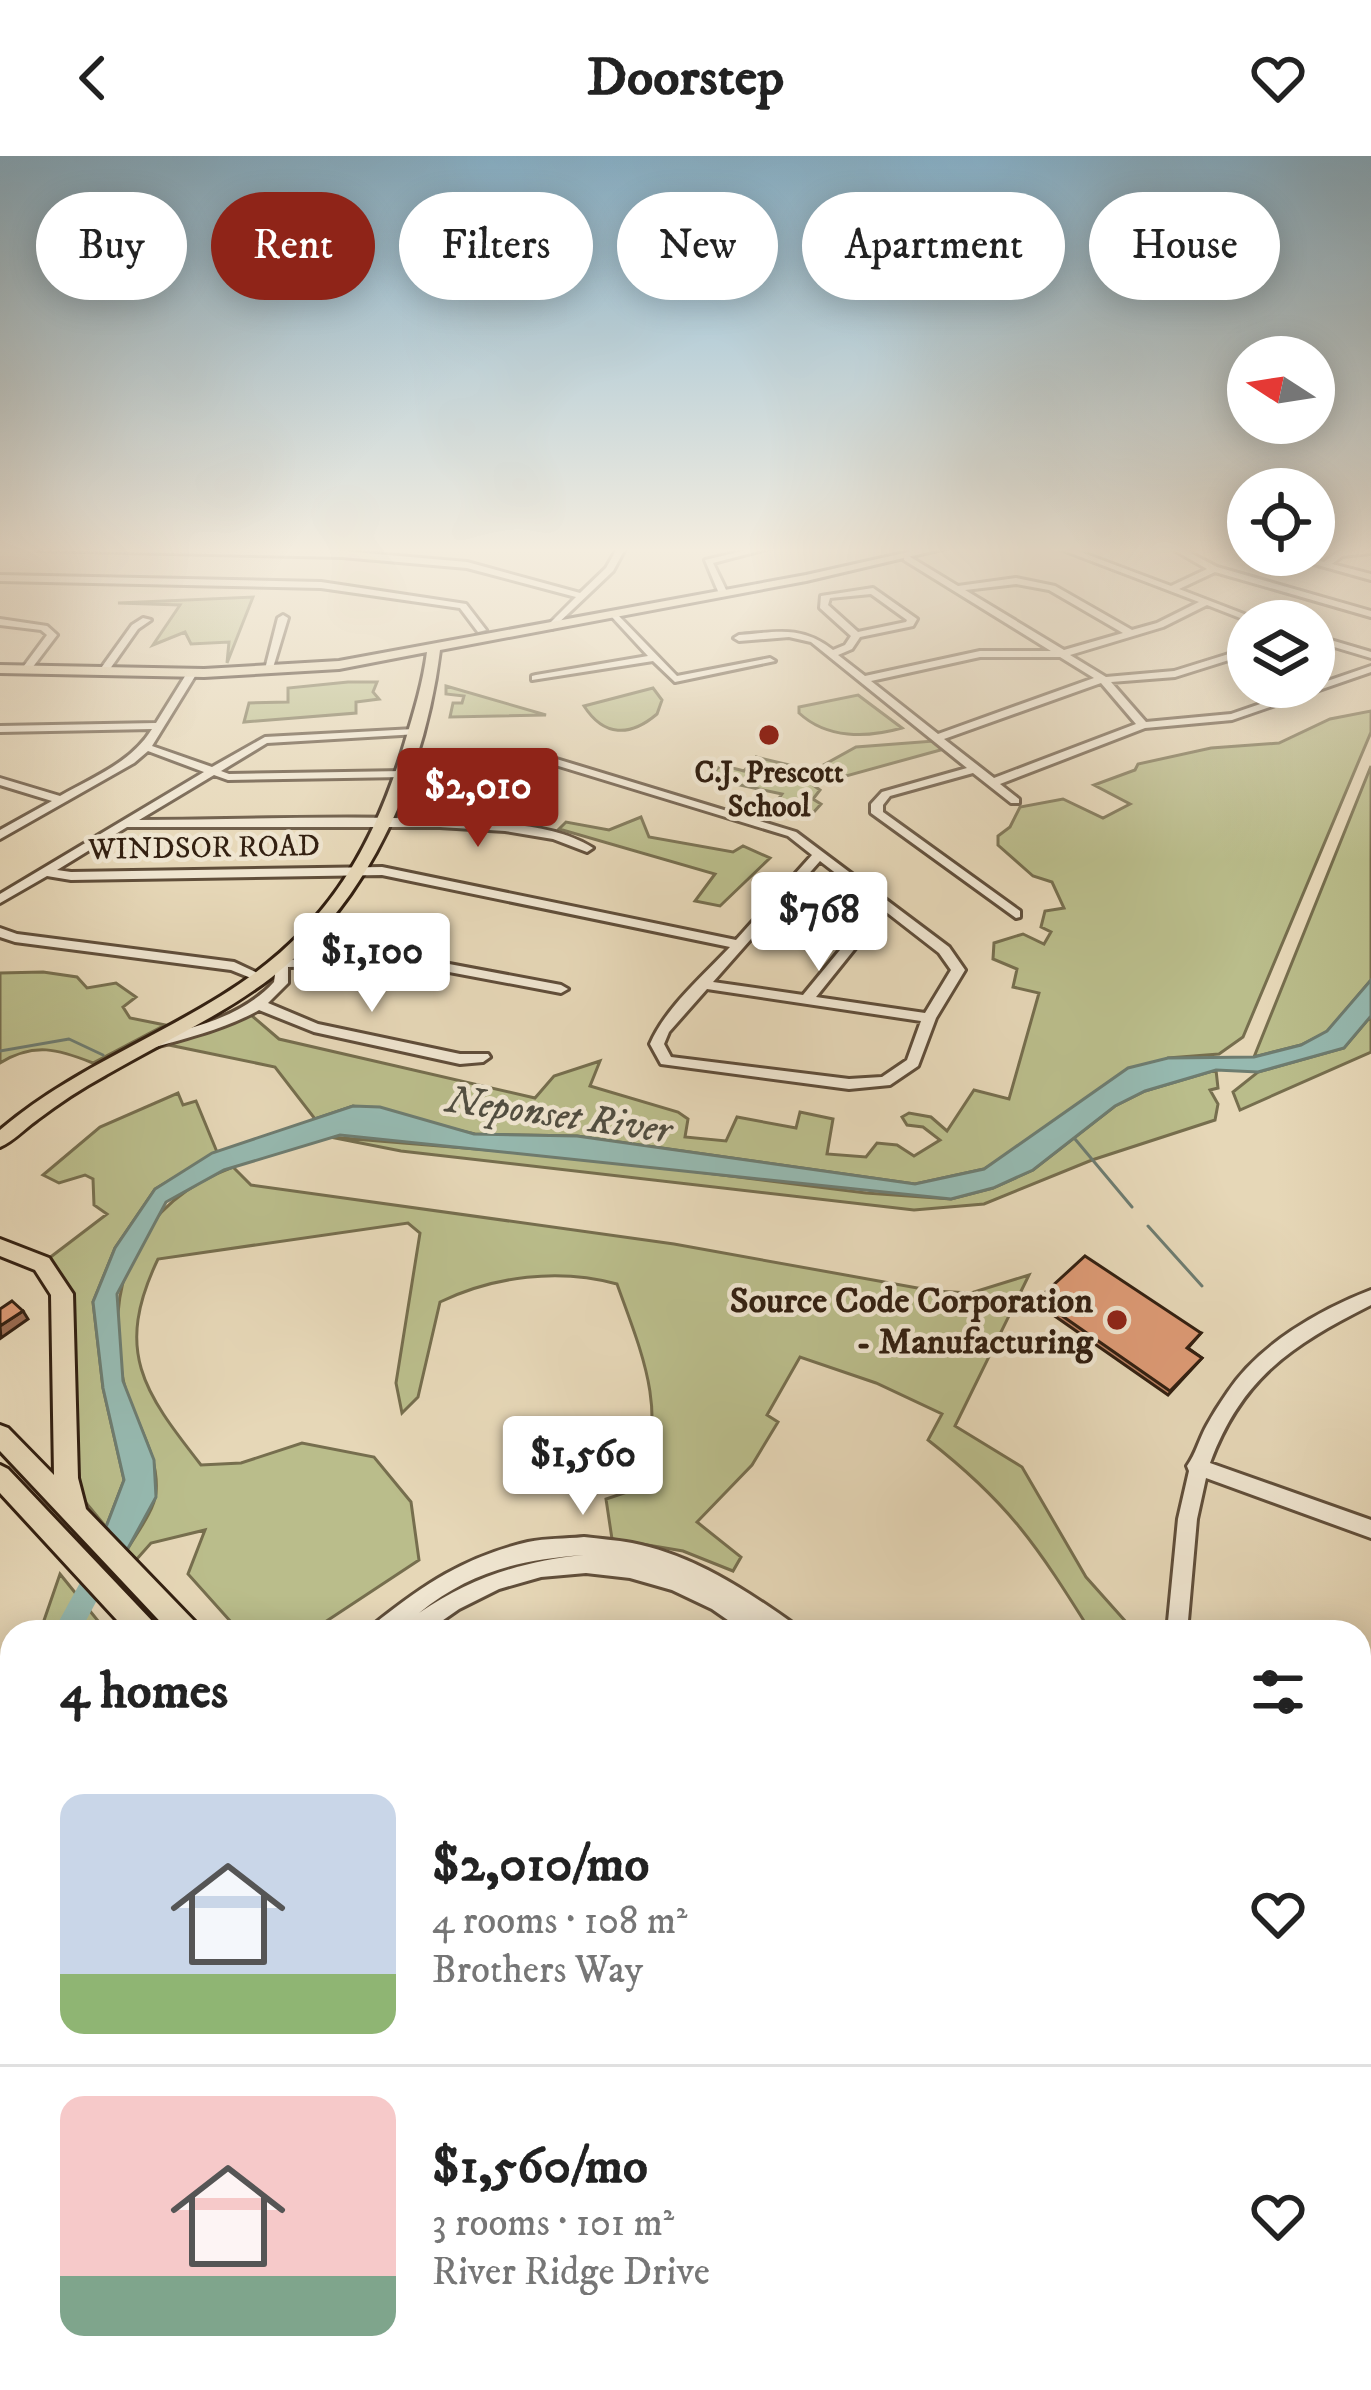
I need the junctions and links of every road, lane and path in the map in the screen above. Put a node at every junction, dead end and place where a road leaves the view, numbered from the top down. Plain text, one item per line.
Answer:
1 (40, 651) edge
2 (120, 651) edge
3 (273, 651) edge
4 (444, 651) edge
5 (649, 651) edge
6 (828, 651) edge
7 (839, 651) edge
8 (1058, 651) edge
9 (1071, 651) edge
10 (832, 654) junction
11 (1062, 654) junction
12 (433, 658) junction
13 (655, 658) junction
14 (1227, 658) edge
15 (770, 661) dead end
16 (0, 669) edge
17 (1371, 669) edge
18 (26, 670) junction
19 (104, 671) junction
20 (267, 671) junction
21 (191, 673) junction
22 (536, 678) dead end
23 (1103, 679) junction
24 (866, 680) junction
25 (1142, 725) junction
26 (157, 726) junction
27 (0, 729) edge
28 (414, 732) junction
29 (938, 738) junction
30 (146, 747) junction
31 (410, 754) junction
32 (974, 769) junction
33 (210, 772) junction
34 (404, 774) junction
35 (0, 781) edge
36 (992, 783) junction
37 (60, 800) junction
38 (1016, 801) dead end
39 (388, 822) junction
40 (123, 824) junction
41 (0, 835) edge
42 (587, 848) dead end
43 (820, 853) junction
44 (363, 870) junction
45 (46, 872) junction
46 (0, 899) edge
47 (884, 904) junction
48 (1016, 914) dead end
49 (0, 932) edge
50 (735, 944) junction
51 (282, 963) junction
52 (261, 978) junction
53 (700, 984) junction
54 (561, 989) dead end
55 (808, 998) junction
56 (258, 1004) junction
57 (929, 1018) junction
58 (142, 1046) junction
59 (483, 1057) dead end
60 (0, 1140) edge
61 (0, 1246) edge
62 (1371, 1298) edge
63 (0, 1435) edge
64 (1196, 1466) junction
65 (0, 1476) edge
66 (76, 1516) junction
67 (1371, 1529) edge
68 (93, 1557) junction
69 (114, 1579) junction
70 (139, 1620) edge
71 (170, 1620) edge
72 (395, 1620) edge
73 (425, 1620) edge
74 (744, 1620) edge
75 (770, 1620) edge
76 (1178, 1620) edge

1 - 18 street
2 - 19 street
3 - 20 street
4 - 12 main road
5 - 13 street
6 - 10 street
7 - 10 street
8 - 11 street
9 - 11 street
10 - 24 street
11 - 23 street
11 - 24 street
12 - 20 main road
12 - 28 main road
13 - 15 street
13 - 22 street
14 - 23 street
16 - 18 main road
17 - 25 street
18 - 19 main road
19 - 21 main road
20 - 21 main road
21 - 26 street
23 - 25 street
23 - 29 street
24 - 29 street
25 - 36 street
26 - 27 street
26 - 30 street
28 - 31 main road
28 - 33 street
29 - 32 street
30 - 33 street
30 - 37 street
31 - 34 main road
31 - 43 street
32 - 36 street
32 - 48 street
33 - 34 street
33 - 40 street
34 - 39 main road
35 - 37 street
36 - 38 street
37 - 41 street
39 - 40 street
39 - 42 street
39 - 44 main road
40 - 45 street
43 - 47 street
43 - 50 street
44 - 45 street, WINDSOR ROAD
44 - 50 street, WINDSOR ROAD
44 - 51 main road
45 - 46 street
47 - 55 street
47 - 57 street
49 - 52 street
50 - 53 street
51 - 52 main road
51 - 54 street
51 - 56 street
52 - 58 main road
53 - 55 street
53 - 57 street
55 - 57 street
56 - 58 street
56 - 59 street
58 - 60 main road
61 - 66 main road
62 - 64 street
63 - 66 main road
64 - 67 street
64 - 76 street
65 - 68 main road
66 - 68 main road
68 - 69 main road
69 - 70 main road
69 - 71 main road
72 - 75 street
73 - 74 street

